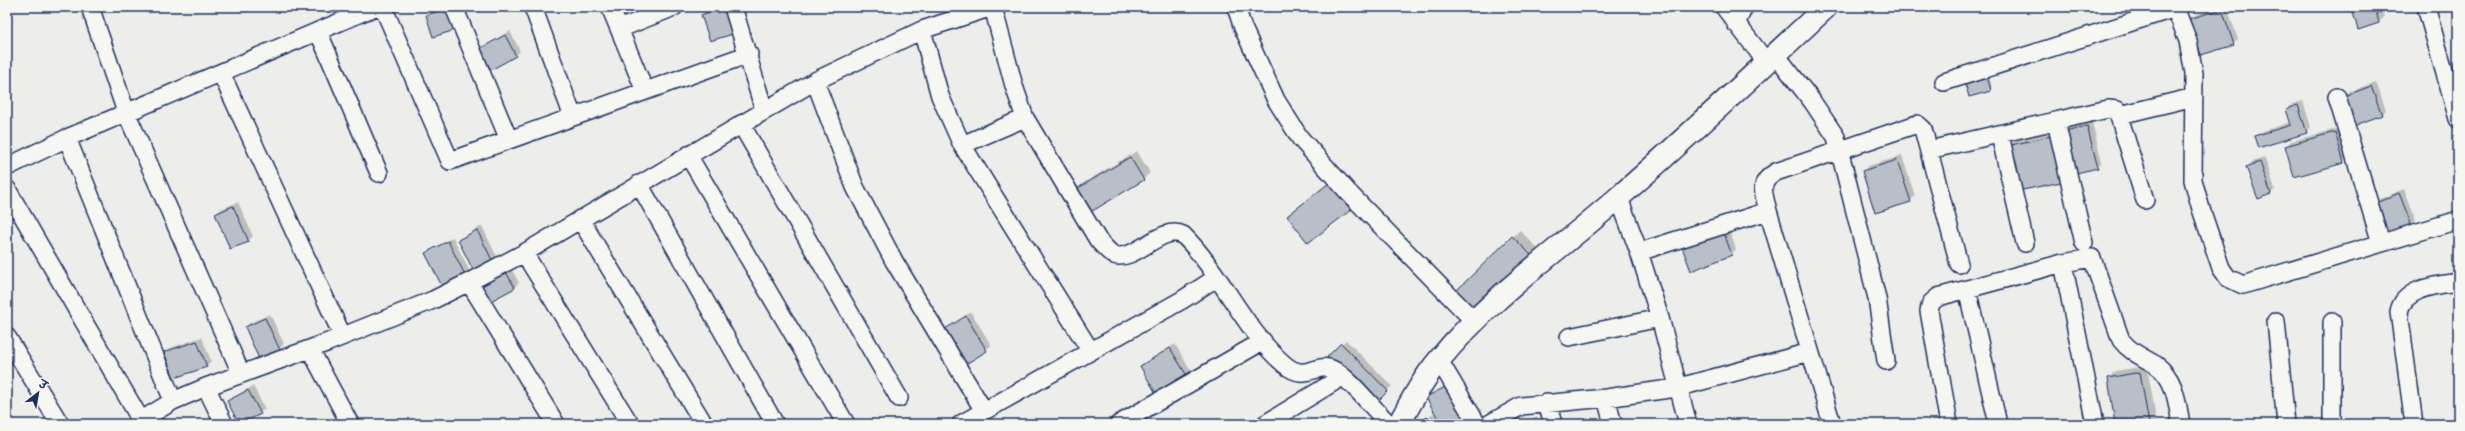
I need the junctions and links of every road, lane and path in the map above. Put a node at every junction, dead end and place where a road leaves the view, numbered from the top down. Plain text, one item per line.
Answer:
1 (90, 7) edge
2 (375, 7) edge
3 (383, 7) edge
4 (454, 7) edge
5 (533, 7) edge
6 (610, 7) edge
7 (674, 7) edge
8 (733, 7) edge
9 (993, 7) edge
10 (1236, 7) edge
11 (1724, 7) edge
12 (1744, 7) edge
13 (1826, 7) edge
14 (2177, 7) edge
15 (2426, 7) edge
16 (1736, 24) junction
17 (619, 29) junction
18 (922, 30) junction
19 (318, 31) junction
20 (748, 54) junction
21 (1772, 59) junction
22 (220, 73) junction
23 (815, 81) junction
24 (1944, 82) dead end
25 (645, 91) junction
26 (2194, 97) junction
27 (2337, 97) dead end
28 (764, 110) junction
29 (126, 112) junction
30 (2120, 115) junction
31 (573, 117) junction
32 (1025, 118) junction
33 (2458, 119) edge
34 (2056, 122) junction
35 (740, 124) junction
36 (2000, 135) junction
37 (67, 138) junction
38 (509, 140) junction
39 (962, 146) junction
40 (1839, 150) junction
41 (1929, 150) junction
42 (688, 155) junction
43 (7, 167) edge
44 (379, 173) dead end
45 (639, 184) junction
46 (7, 189) edge
47 (1619, 198) junction
48 (2145, 200) dead end
49 (1768, 211) junction
50 (580, 219) junction
51 (2458, 220) edge
52 (2025, 242) dead end
53 (2084, 243) dead end
54 (2381, 243) junction
55 (1640, 252) junction
56 (524, 253) junction
57 (2062, 263) junction
58 (1959, 264) dead end
59 (1216, 278) junction
60 (469, 282) junction
61 (2458, 282) edge
62 (1966, 289) junction
63 (1660, 318) junction
64 (2276, 321) dead end
65 (1475, 322) junction
66 (2332, 322) dead end
67 (342, 335) junction
68 (1569, 336) dead end
69 (7, 337) edge
70 (1263, 341) junction
71 (310, 349) junction
72 (1090, 350) junction
73 (1810, 352) junction
74 (1439, 360) junction
75 (1886, 361) dead end
76 (241, 373) junction
77 (1342, 377) junction
78 (206, 387) junction
79 (1676, 388) junction
80 (899, 398) dead end
81 (1606, 398) junction
82 (173, 401) junction
83 (1547, 402) junction
84 (984, 410) junction
85 (140, 423) edge
86 (60, 424) edge
87 (224, 424) edge
88 (350, 424) edge
89 (556, 424) edge
90 (630, 424) edge
91 (704, 424) edge
92 (775, 424) edge
93 (846, 424) edge
94 (961, 424) edge
95 (1119, 424) edge
96 (1265, 424) edge
97 (1389, 424) edge
98 (1400, 424) edge
99 (1477, 424) edge
100 (1490, 424) edge
101 (1553, 424) edge
102 (1613, 424) edge
103 (1688, 424) edge
104 (1832, 424) edge
105 (1949, 424) edge
106 (1998, 424) edge
107 (2095, 424) edge
108 (2181, 424) edge
109 (2286, 424) edge
110 (2332, 424) edge
111 (2414, 424) edge

1 - 29 street
2 - 19 street
3 - 38 street
4 - 38 street
5 - 31 street
6 - 17 street
7 - 17 street
8 - 20 street
9 - 18 street
9 - 32 street
10 - 65 street
11 - 16 street
12 - 16 street
13 - 21 street
14 - 24 street
14 - 26 street
15 - 33 street
16 - 21 street
17 - 25 street
18 - 23 street
18 - 39 street
19 - 22 street
19 - 44 street
20 - 25 street
20 - 28 street
21 - 40 street
21 - 47 street
22 - 29 street
22 - 67 street
23 - 28 street
23 - 84 street
25 - 31 street
26 - 30 street
26 - 54 street
27 - 54 street
28 - 35 street
29 - 37 street
29 - 76 street
30 - 34 street
30 - 48 street
31 - 38 street
32 - 39 street
32 - 59 street
34 - 36 street
34 - 53 street
35 - 42 street
35 - 80 street
36 - 41 street
36 - 52 street
37 - 43 street
37 - 82 street
39 - 72 street
40 - 41 street
40 - 49 street
40 - 75 street
41 - 58 street
42 - 45 street
42 - 93 street
45 - 50 street
45 - 92 street
46 - 85 street
47 - 55 street
47 - 65 street
49 - 55 street
49 - 73 street
50 - 56 street
50 - 91 street
51 - 54 street
55 - 63 street
56 - 60 street
56 - 90 street
57 - 62 street
57 - 107 street
57 - 108 street
59 - 70 street
59 - 72 street
60 - 67 street
60 - 89 street
61 - 111 street
62 - 105 street
62 - 106 street
63 - 68 street
63 - 79 street
64 - 109 street
65 - 74 street
66 - 110 street
67 - 71 street
69 - 86 street
70 - 77 street
70 - 95 street
71 - 76 street
71 - 88 street
72 - 84 street
73 - 79 street
73 - 104 street
74 - 98 street
74 - 99 street
76 - 78 street
77 - 96 street
77 - 97 street
78 - 82 street
78 - 87 street
79 - 81 street
79 - 103 street
81 - 83 street
81 - 102 street
82 - 85 street
83 - 100 street
83 - 101 street
84 - 94 street

